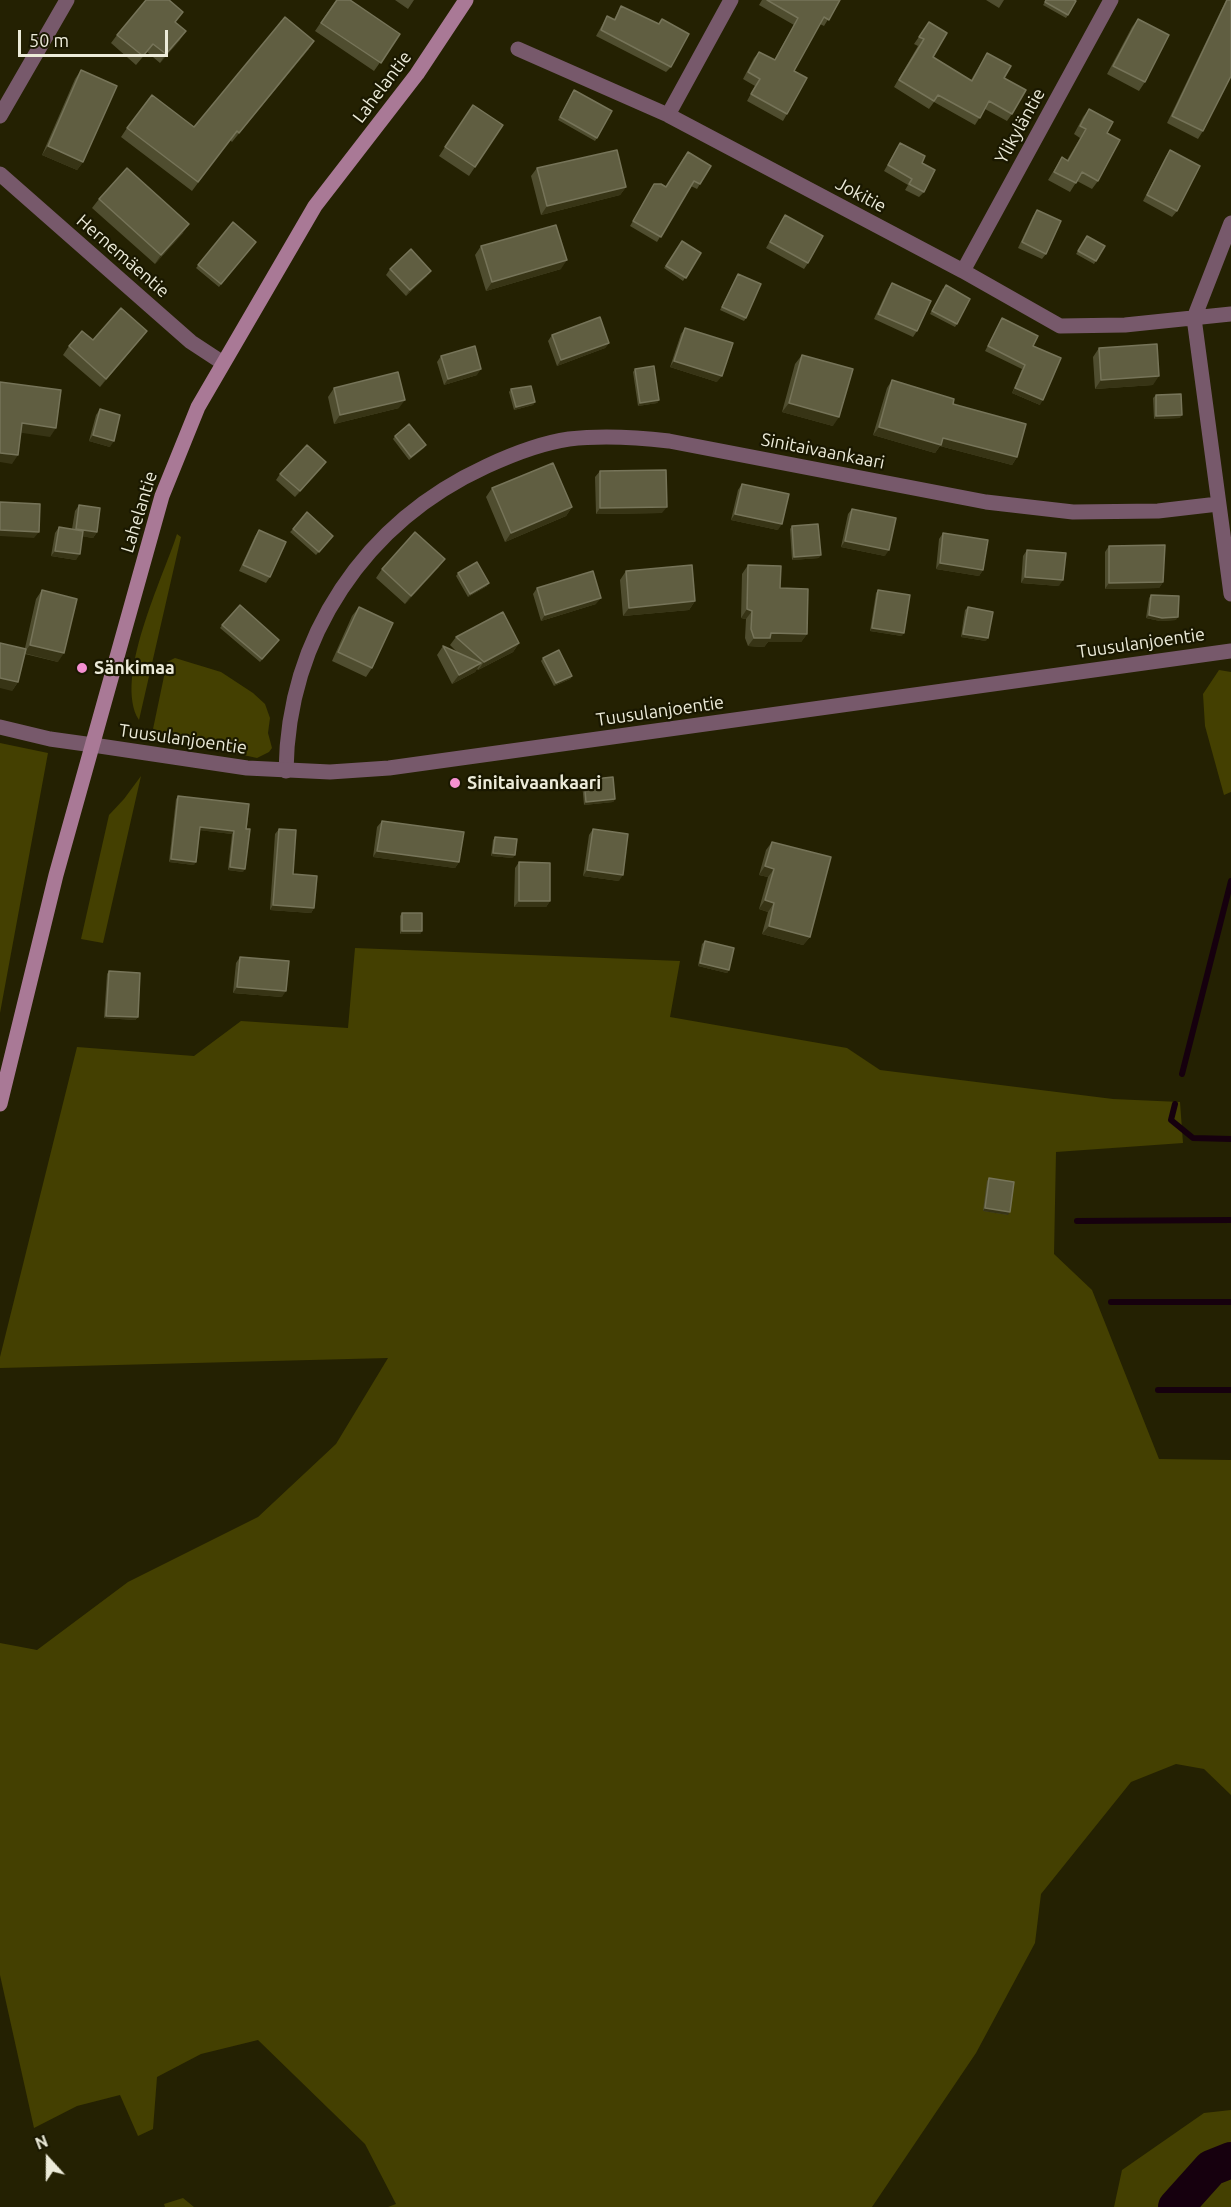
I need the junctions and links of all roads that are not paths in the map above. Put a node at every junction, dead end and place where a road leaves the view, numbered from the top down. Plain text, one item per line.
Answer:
1 (67, 0) edge
2 (466, 0) edge
3 (730, 0) edge
4 (1111, 0) edge
5 (518, 49) dead end
6 (668, 115) junction
7 (0, 116) edge
8 (0, 174) edge
9 (1231, 223) edge
10 (963, 271) junction
11 (1231, 314) edge
12 (1194, 318) junction
13 (223, 363) junction
14 (1218, 504) junction
15 (1231, 594) edge
16 (1231, 651) edge
17 (0, 727) edge
18 (93, 745) junction
19 (286, 771) junction
20 (0, 1104) edge

1 - 7 street
2 - 13 main road, Lahelantie
3 - 6 street
4 - 10 street, Ylikyläntie
5 - 6 street, Jokitie
6 - 10 street, Jokitie
8 - 13 street, Hernemäentie
9 - 12 street
10 - 12 street, Jokitie
11 - 12 street, Jokitie
12 - 14 street
13 - 18 main road, Lahelantie
14 - 15 street
14 - 19 street, Sinitaivaankaari
16 - 19 street, Tuusulanjoentie
17 - 18 street, Tuusulanjoentie
18 - 19 street, Tuusulanjoentie
18 - 20 main road, Lahelantie

